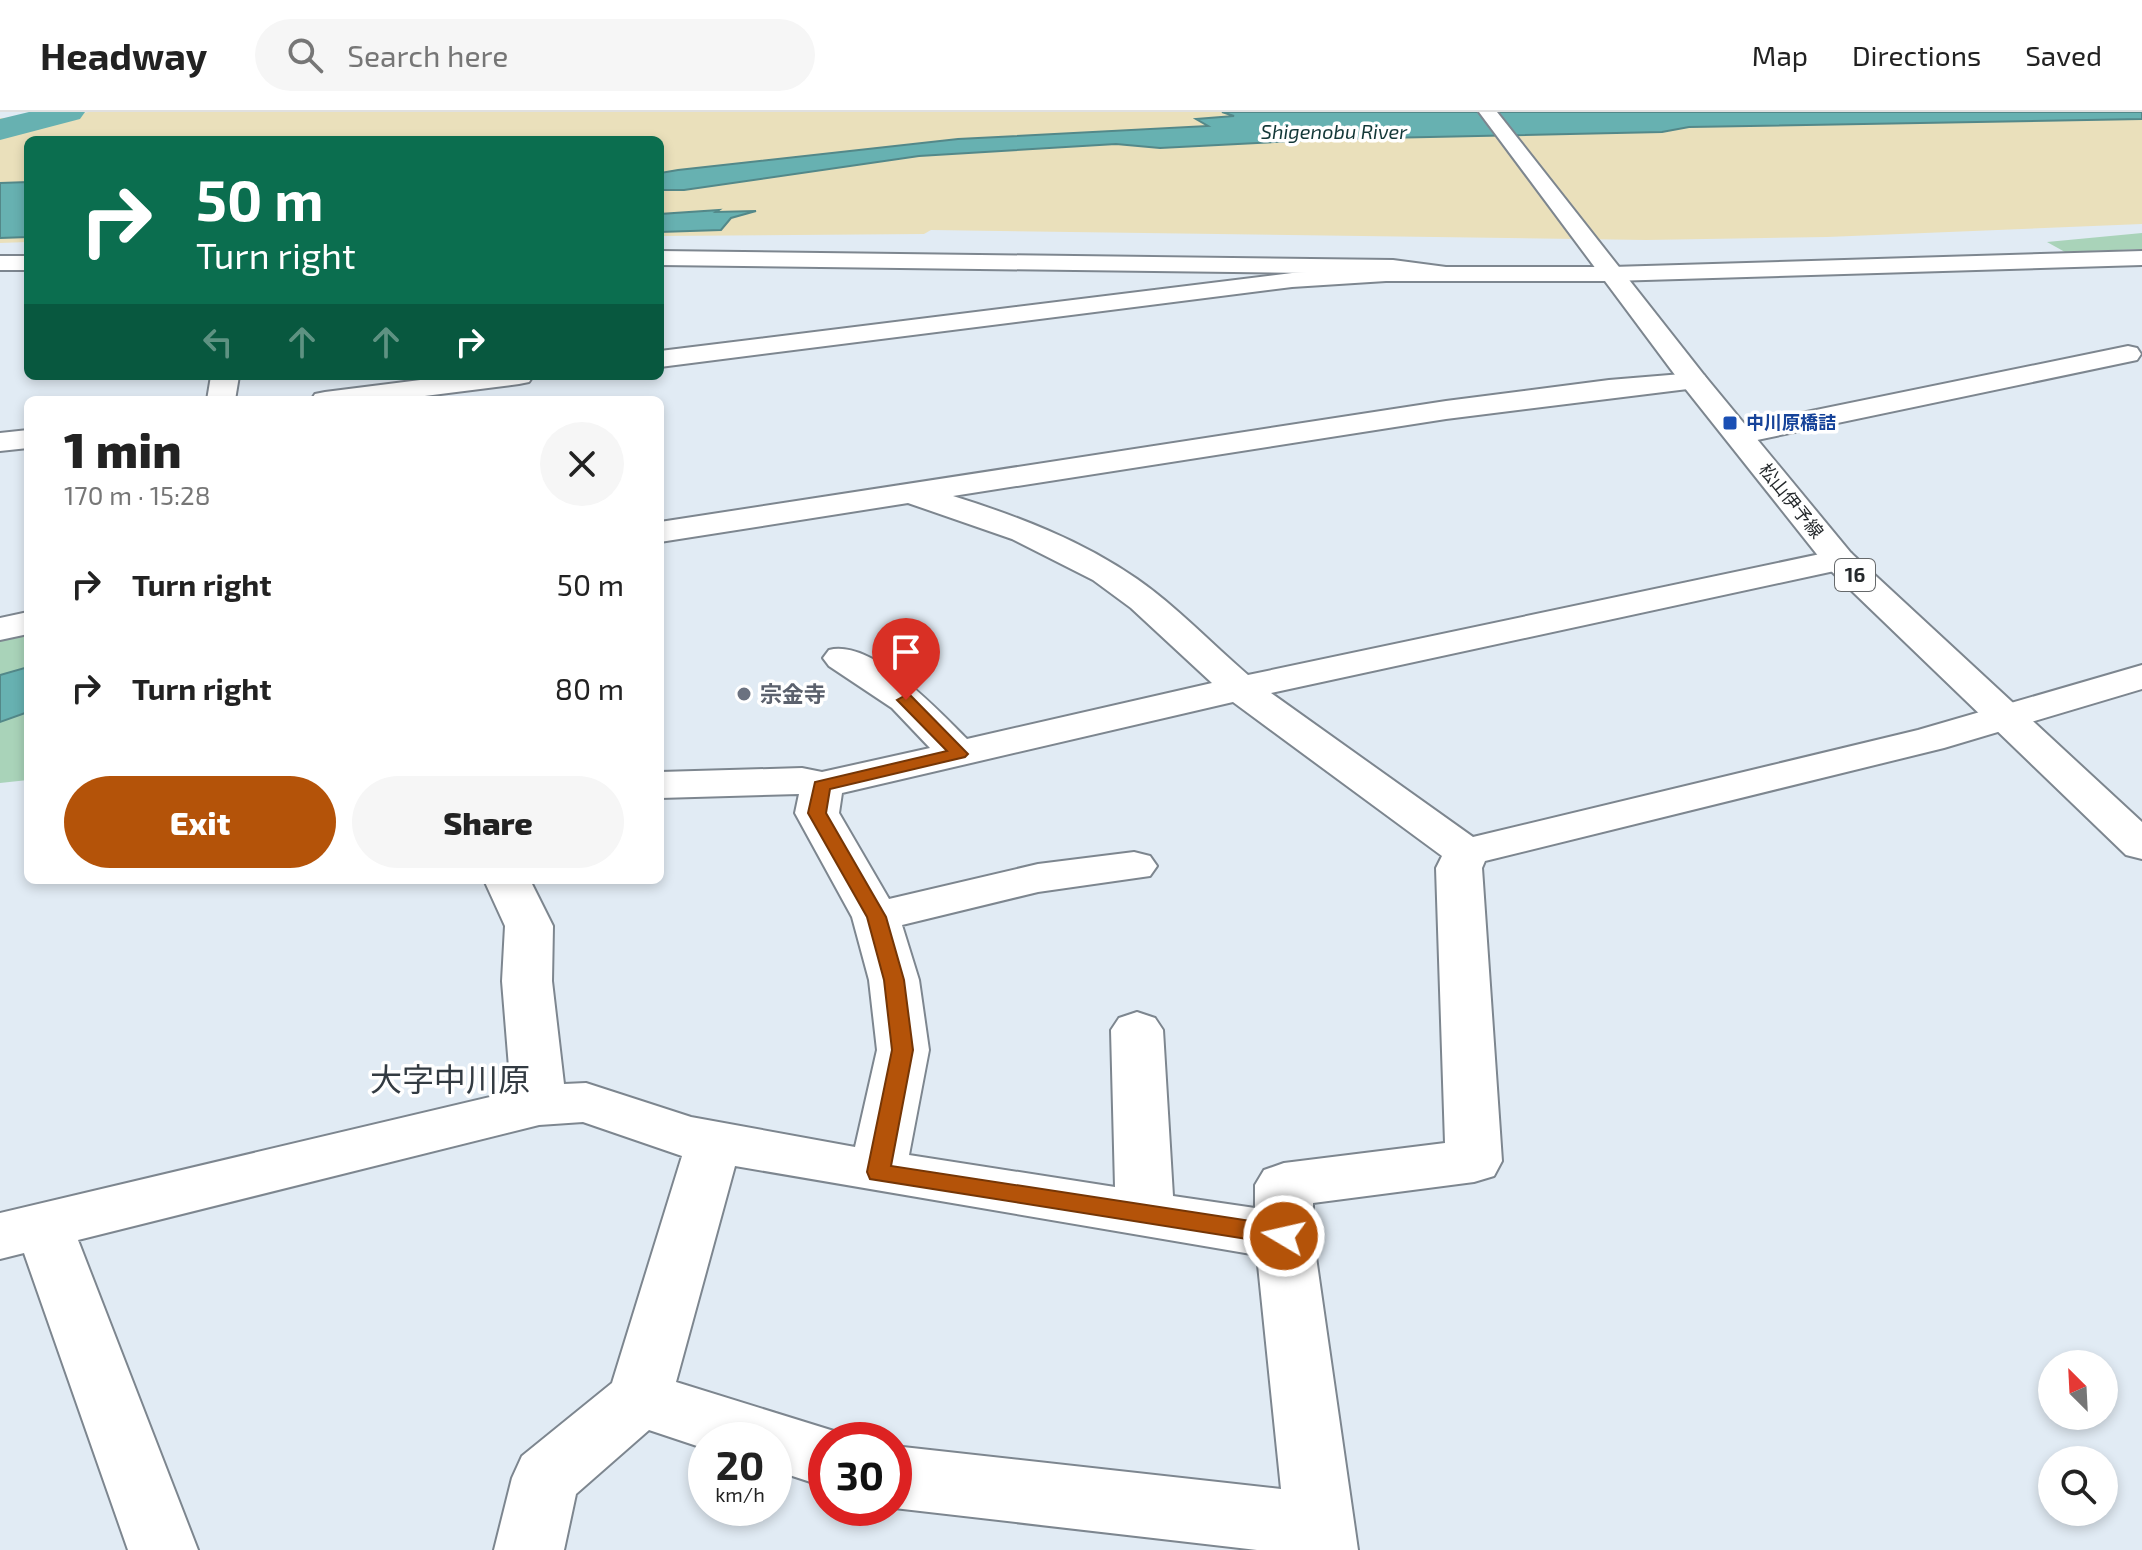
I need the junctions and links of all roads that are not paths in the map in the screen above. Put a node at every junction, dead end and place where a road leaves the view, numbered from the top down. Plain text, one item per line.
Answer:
1 (1488, 112) edge
2 (986, 248) dead end
3 (664, 258) edge
4 (2142, 258) edge
5 (0, 263) edge
6 (24, 263) edge
7 (664, 268) edge
8 (1610, 271) junction
9 (1322, 272) junction
10 (2128, 354) dead end
11 (664, 358) edge
12 (487, 380) edge
13 (1694, 381) junction
14 (357, 396) edge
15 (1738, 435) junction
16 (24, 439) edge
17 (0, 442) edge
18 (912, 494) junction
19 (664, 531) edge
20 (1839, 560) junction
21 (24, 624) edge
22 (0, 629) edge
23 (842, 658) dead end
24 (2142, 677) edge
25 (1241, 688) junction
26 (2006, 719) junction
27 (959, 754) junction
28 (664, 785) edge
29 (822, 785) junction
30 (2142, 846) edge
31 (1466, 852) junction
32 (1134, 866) dead end
33 (509, 884) edge
34 (876, 917) junction
35 (1137, 1030) dead end
36 (539, 1105) junction
37 (714, 1142) junction
38 (878, 1172) junction
39 (1145, 1214) junction
40 (22, 1232) edge
41 (1284, 1236) junction
42 (639, 1399) junction
43 (714, 1422) edge
44 (912, 1480) edge
45 (1321, 1537) edge
46 (163, 1550) edge
47 (529, 1550) edge

1 - 8 street, 松山伊予線 / 16
2 - 9 street
3 - 9 street
4 - 8 street
5 - 6 street
7 - 9 street
8 - 9 street
8 - 13 street, 松山伊予線 / 16
9 - 11 street
10 - 15 street
12 - 14 street
13 - 15 street, 松山伊予線 / 16
13 - 18 street
15 - 20 street, 松山伊予線 / 16
16 - 17 street
18 - 19 street
18 - 25 street
20 - 25 street
20 - 26 street, 松山伊予線 / 16
21 - 22 street
23 - 27 street
24 - 26 street
25 - 27 street
25 - 31 street
26 - 30 street, 松山伊予線 / 16
26 - 31 street
27 - 29 street
28 - 29 street
29 - 34 street
31 - 41 street
32 - 34 street
33 - 36 street
34 - 38 street
35 - 39 street
36 - 37 street
36 - 40 street
37 - 38 street
37 - 42 street
38 - 39 street
39 - 41 street
40 - 46 street
41 - 45 street
42 - 43 street
42 - 47 street
44 - 45 street

